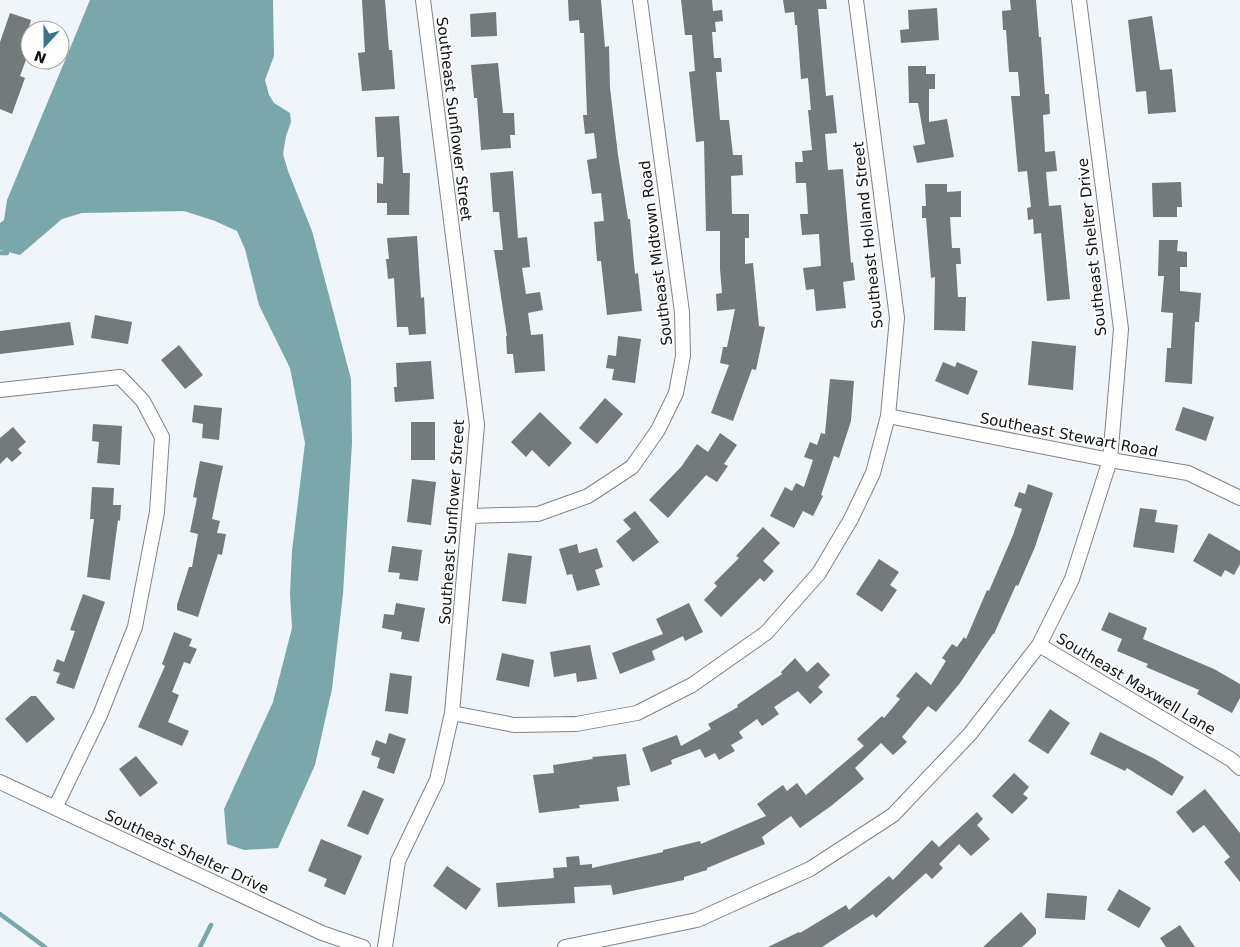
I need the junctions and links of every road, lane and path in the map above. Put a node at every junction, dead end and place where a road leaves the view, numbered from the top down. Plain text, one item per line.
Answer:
1 (423, 0) edge
2 (640, 0) edge
3 (856, 0) edge
4 (1079, 0) edge
5 (0, 390) edge
6 (888, 416) junction
7 (1110, 460) junction
8 (1240, 498) edge
9 (470, 516) junction
10 (1039, 645) junction
11 (452, 713) junction
12 (1240, 768) edge
13 (0, 782) edge
14 (55, 808) junction
15 (363, 947) edge
16 (385, 947) edge
17 (565, 947) edge

1 - 9 street, Southeast Sunflower Street
2 - 9 street, Southeast Midtown Road
3 - 6 street, Southeast Holland Street
4 - 7 street, Southeast Shelter Drive
5 - 14 street
6 - 7 street, Southeast Stewart Road
6 - 11 street, Southeast Holland Street
7 - 8 street, Southeast Stewart Road
7 - 10 street, Southeast Shelter Drive
9 - 11 street, Southeast Sunflower Street
10 - 12 street, Southeast Maxwell Lane
10 - 17 street, Southeast Shelter Drive
11 - 16 street, Southeast Sunflower Street
13 - 14 street, Southeast Shelter Drive
14 - 15 street, Southeast Shelter Drive

